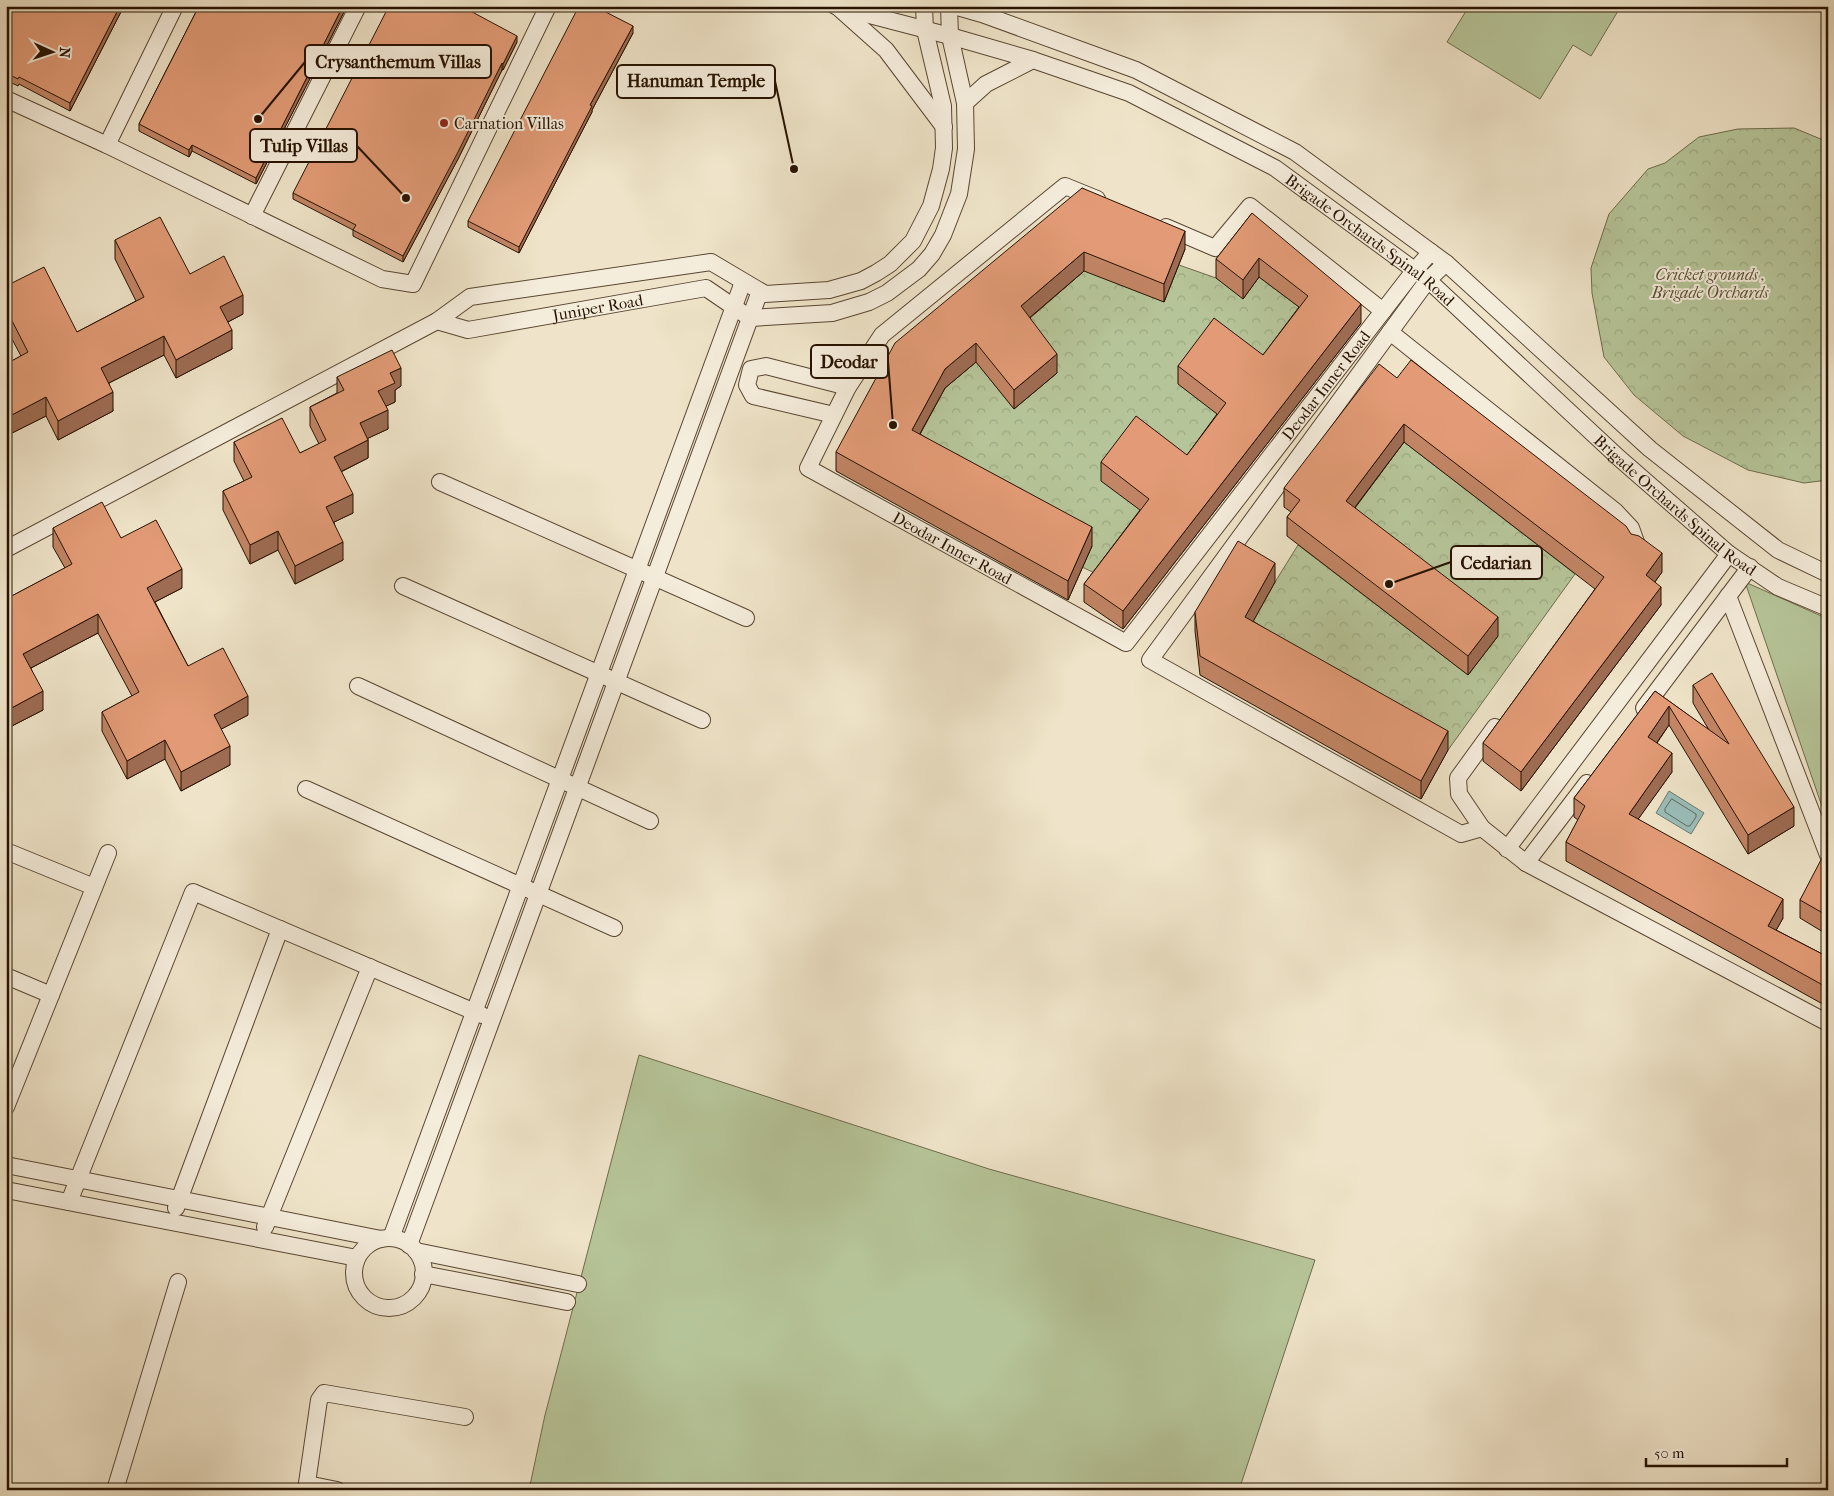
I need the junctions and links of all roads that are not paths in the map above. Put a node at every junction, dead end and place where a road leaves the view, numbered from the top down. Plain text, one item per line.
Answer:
1 (175, 6) edge
2 (358, 6) edge
3 (548, 6) edge
4 (836, 6) edge
5 (924, 6) edge
6 (949, 6) edge
7 (954, 6) edge
8 (995, 6) edge
9 (1007, 23) junction
10 (924, 30) junction
11 (950, 36) junction
12 (1033, 60) junction
13 (6, 99) edge
14 (965, 103) junction
15 (944, 127) junction
16 (107, 145) junction
17 (1109, 204) edge
18 (252, 216) junction
19 (1153, 222) edge
20 (1431, 252) junction
21 (1446, 263) junction
22 (1414, 271) junction
23 (1428, 280) junction
24 (743, 282) junction
25 (760, 291) junction
26 (734, 307) junction
27 (1383, 311) junction
28 (750, 318) junction
29 (436, 321) junction
30 (1390, 332) junction
31 (848, 387) junction
32 (834, 415) junction
33 (440, 482) dead end
34 (1637, 544) edge
35 (6, 549) edge
36 (1729, 554) junction
37 (1750, 567) junction
38 (636, 570) junction
39 (1828, 574) edge
40 (654, 578) junction
41 (403, 586) dead end
42 (1728, 596) junction
43 (1828, 608) edge
44 (746, 618) dead end
45 (598, 674) junction
46 (616, 682) junction
47 (358, 686) dead end
48 (1503, 716) edge
49 (702, 720) dead end
50 (1633, 722) edge
51 (1597, 769) edge
52 (560, 779) junction
53 (577, 787) junction
54 (306, 789) dead end
55 (650, 820) dead end
56 (1482, 828) junction
57 (1507, 848) junction
58 (6, 851) edge
59 (108, 853) dead end
60 (1828, 855) edge
61 (1526, 863) junction
62 (520, 886) junction
63 (94, 887) junction
64 (538, 894) junction
65 (614, 928) dead end
66 (280, 929) junction
67 (370, 967) junction
68 (6, 976) edge
69 (51, 995) junction
70 (474, 1011) junction
71 (492, 1019) junction
72 (1828, 1023) edge
73 (8, 1099) edge
74 (6, 1165) edge
75 (78, 1180) junction
76 (6, 1190) edge
77 (179, 1200) junction
78 (69, 1202) junction
79 (269, 1217) junction
80 (171, 1222) junction
81 (260, 1239) junction
82 (386, 1239) junction
83 (412, 1248) junction
84 (357, 1258) junction
85 (423, 1274) junction
86 (178, 1282) dead end
87 (578, 1284) dead end
88 (567, 1302) dead end
89 (465, 1418) dead end
90 (307, 1487) edge
91 (115, 1490) edge
92 (338, 1490) edge

1 - 16 street
2 - 18 street
3 - 18 street
4 - 10 street, Brigade Orchards Spinal Road
4 - 15 street
5 - 10 street
6 - 11 street
7 - 9 street, Brigade Orchards Spinal Road
8 - 9 street
9 - 20 street, Brigade Orchards Spinal Road
10 - 11 street, Brigade Orchards Spinal Road
10 - 15 street
11 - 12 street, Brigade Orchards Spinal Road
11 - 14 street
12 - 14 street
12 - 22 street, Brigade Orchards Spinal Road
13 - 16 street
14 - 28 street
15 - 25 street
16 - 18 street
17 - 31 street, Deodar Inner Road
19 - 27 street
20 - 21 street, Brigade Orchards Spinal Road
20 - 22 street
21 - 23 street
21 - 39 street, Brigade Orchards Spinal Road
22 - 23 street, Brigade Orchards Spinal Road
22 - 27 street
23 - 30 street
23 - 36 street, Brigade Orchards Spinal Road
24 - 25 street
24 - 26 street
24 - 29 street
25 - 28 street
26 - 28 street, Juniper Road
26 - 29 street, Juniper Road
26 - 38 street
27 - 32 street, Deodar Inner Road
28 - 40 street
29 - 35 street
30 - 34 street
30 - 56 street
31 - 32 street, Deodar Inner Road
31 - 32 street
33 - 38 street
36 - 37 street, Brigade Orchards Spinal Road
36 - 57 street
37 - 42 street
37 - 43 street, Brigade Orchards Spinal Road
38 - 40 street
38 - 45 street
40 - 44 street
40 - 46 street
41 - 45 street
42 - 50 street
42 - 60 street
45 - 46 street
45 - 52 street
46 - 49 street
46 - 53 street
47 - 52 street
48 - 56 street
51 - 61 street
52 - 53 street
52 - 62 street
53 - 55 street
53 - 64 street
54 - 62 street
56 - 57 street
57 - 61 street
58 - 63 street
59 - 63 street
61 - 72 street
62 - 64 street
62 - 70 street
63 - 69 street
64 - 65 street
64 - 71 street
66 - 67 street
66 - 75 street
66 - 77 street
67 - 70 street
67 - 79 street
68 - 69 street
69 - 73 street
70 - 71 street
70 - 82 street
71 - 83 street
74 - 75 street
75 - 77 street
75 - 78 street
76 - 78 street
77 - 79 street
77 - 80 street
78 - 80 street
79 - 81 street
79 - 82 street
80 - 81 street
81 - 84 street
82 - 83 street
82 - 84 street
83 - 85 street
83 - 87 street
84 - 85 street
85 - 88 street
86 - 91 street
89 - 90 street
90 - 92 street

